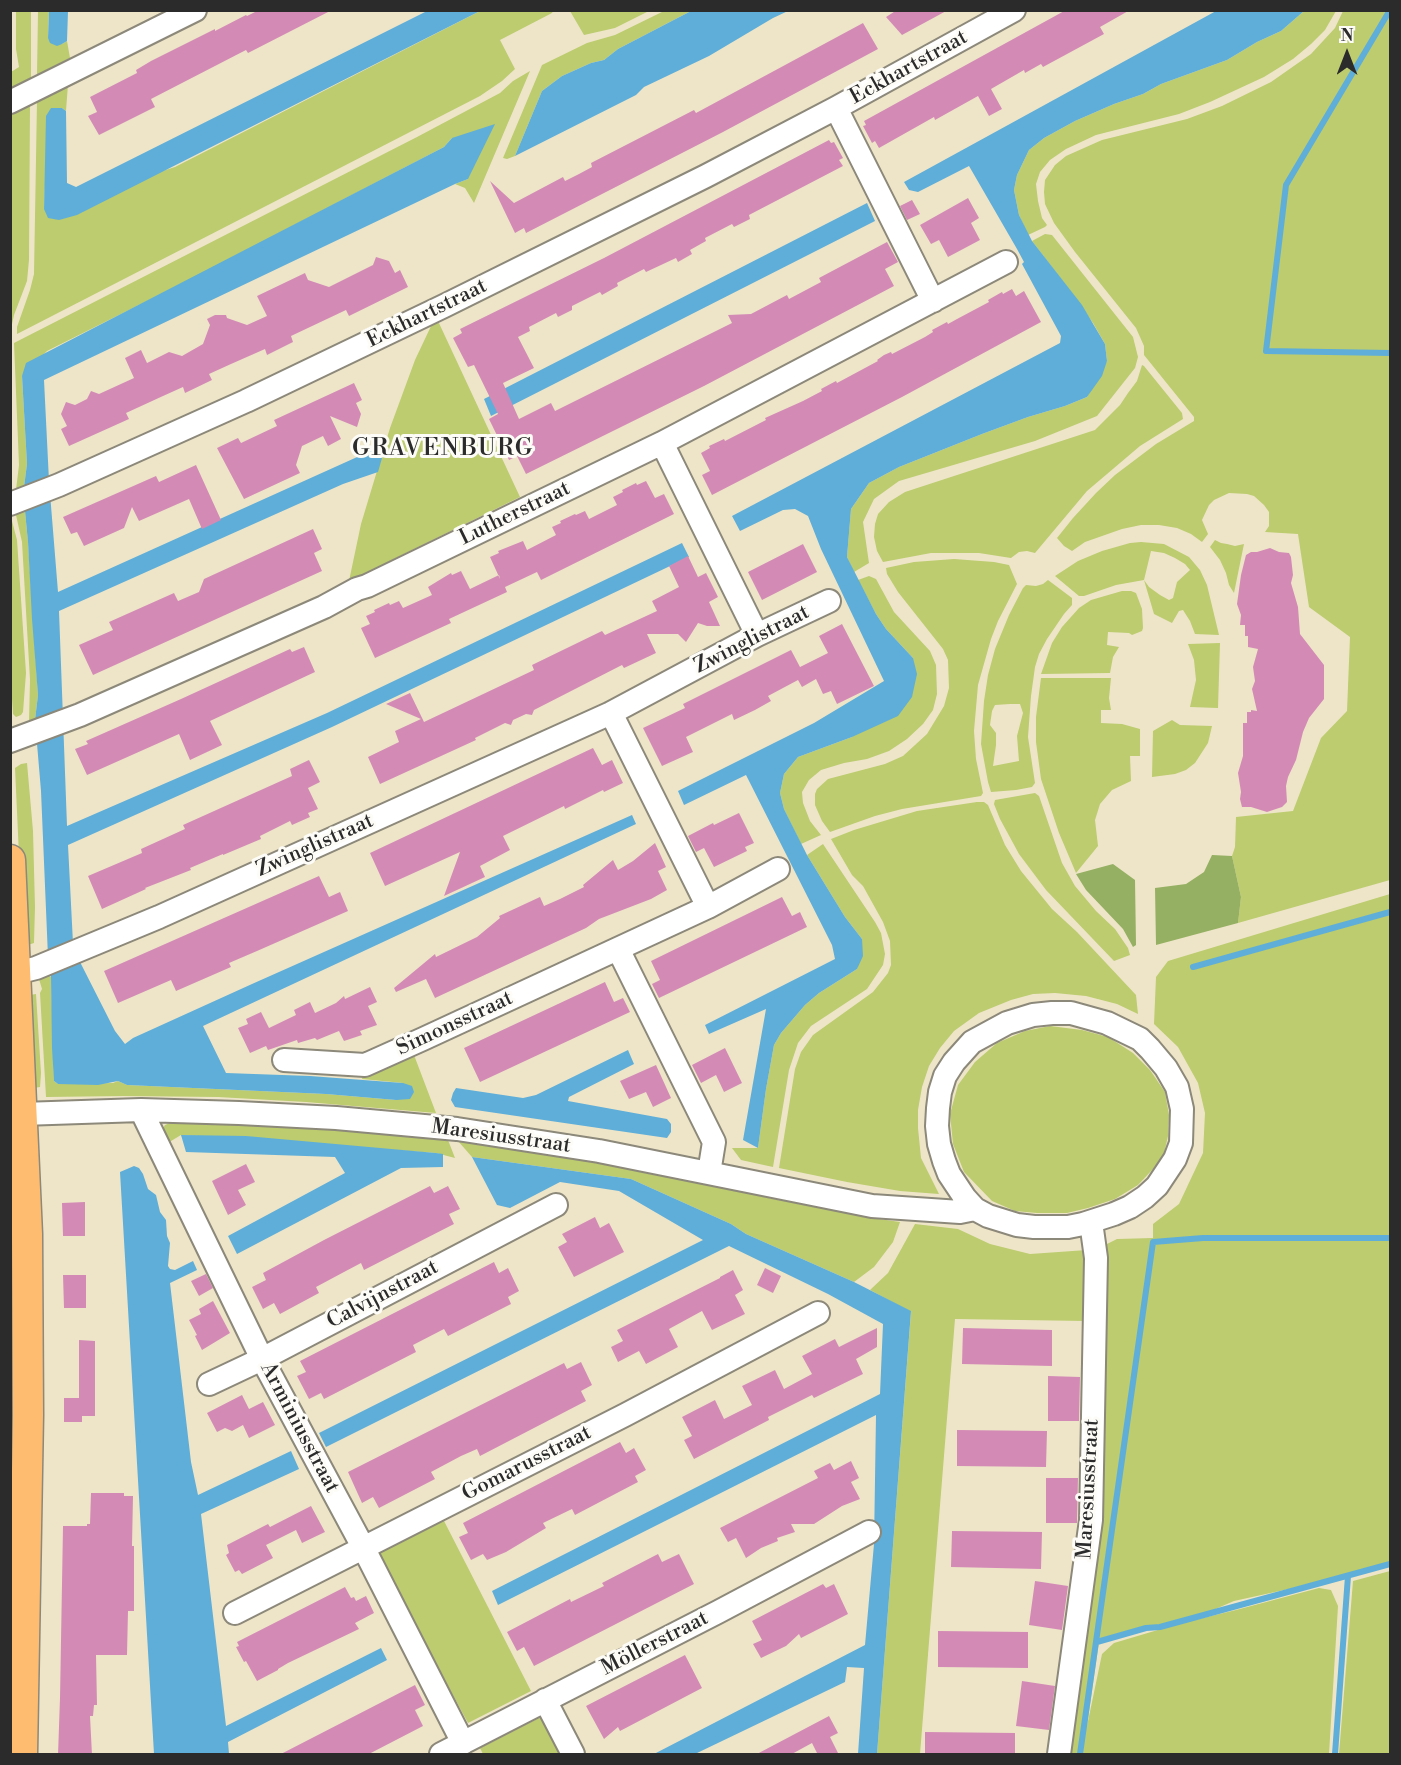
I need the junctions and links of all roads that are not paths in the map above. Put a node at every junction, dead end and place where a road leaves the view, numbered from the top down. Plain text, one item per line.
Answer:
1 (195, 10) edge
2 (1014, 10) edge
3 (10, 102) edge
4 (836, 108) junction
5 (1006, 262) dead end
6 (933, 301) junction
7 (662, 443) junction
8 (11, 504) edge
9 (830, 601) dead end
10 (757, 635) junction
11 (611, 713) junction
12 (17, 739) edge
13 (10, 860) edge
14 (778, 869) dead end
15 (708, 907) junction
16 (618, 949) junction
17 (26, 970) junction
18 (284, 1060) dead end
19 (141, 1110) junction
20 (22, 1114) junction
21 (710, 1173) junction
22 (555, 1205) dead end
23 (975, 1209) junction
24 (1091, 1222) junction
25 (819, 1313) dead end
26 (262, 1359) junction
27 (208, 1384) dead end
28 (19, 1415) edge
29 (869, 1532) dead end
30 (363, 1547) junction
31 (235, 1613) dead end
32 (545, 1700) junction
33 (463, 1743) junction
34 (22, 1755) edge
35 (441, 1755) edge
36 (573, 1755) edge
37 (1059, 1755) edge

1 - 3 street
2 - 4 street, Eckhartstraat
4 - 6 street, Eckhartstraat
4 - 8 street, Eckhartstraat
5 - 6 street, Lutherstraat
6 - 7 street, Lutherstraat
7 - 10 street
7 - 12 street, Lutherstraat
9 - 10 street, Zwinglistraat
10 - 11 street, Zwinglistraat
11 - 15 street
11 - 17 street, Zwinglistraat
13 - 17 main road
14 - 15 street, Simonsstraat
15 - 16 street, Simonsstraat
16 - 18 street, Simonsstraat
16 - 21 street
17 - 20 main road
19 - 20 street, Maresiusstraat
19 - 21 street, Maresiusstraat
19 - 26 street, Arminiusstraat
20 - 28 main road
21 - 23 street, Maresiusstraat
22 - 26 street, Calvijnstraat
23 - 24 street, Maresiusstraat
23 - 24 street, Maresiusstraat
24 - 37 street, Maresiusstraat
25 - 30 street, Gomarusstraat
26 - 27 street, Calvijnstraat
26 - 30 street, Arminiusstraat
28 - 34 main road
29 - 32 street, Möllerstraat
30 - 31 street, Gomarusstraat
30 - 33 street, Arminiusstraat
32 - 33 street, Möllerstraat
32 - 36 street
33 - 35 street, Möllerstraat

